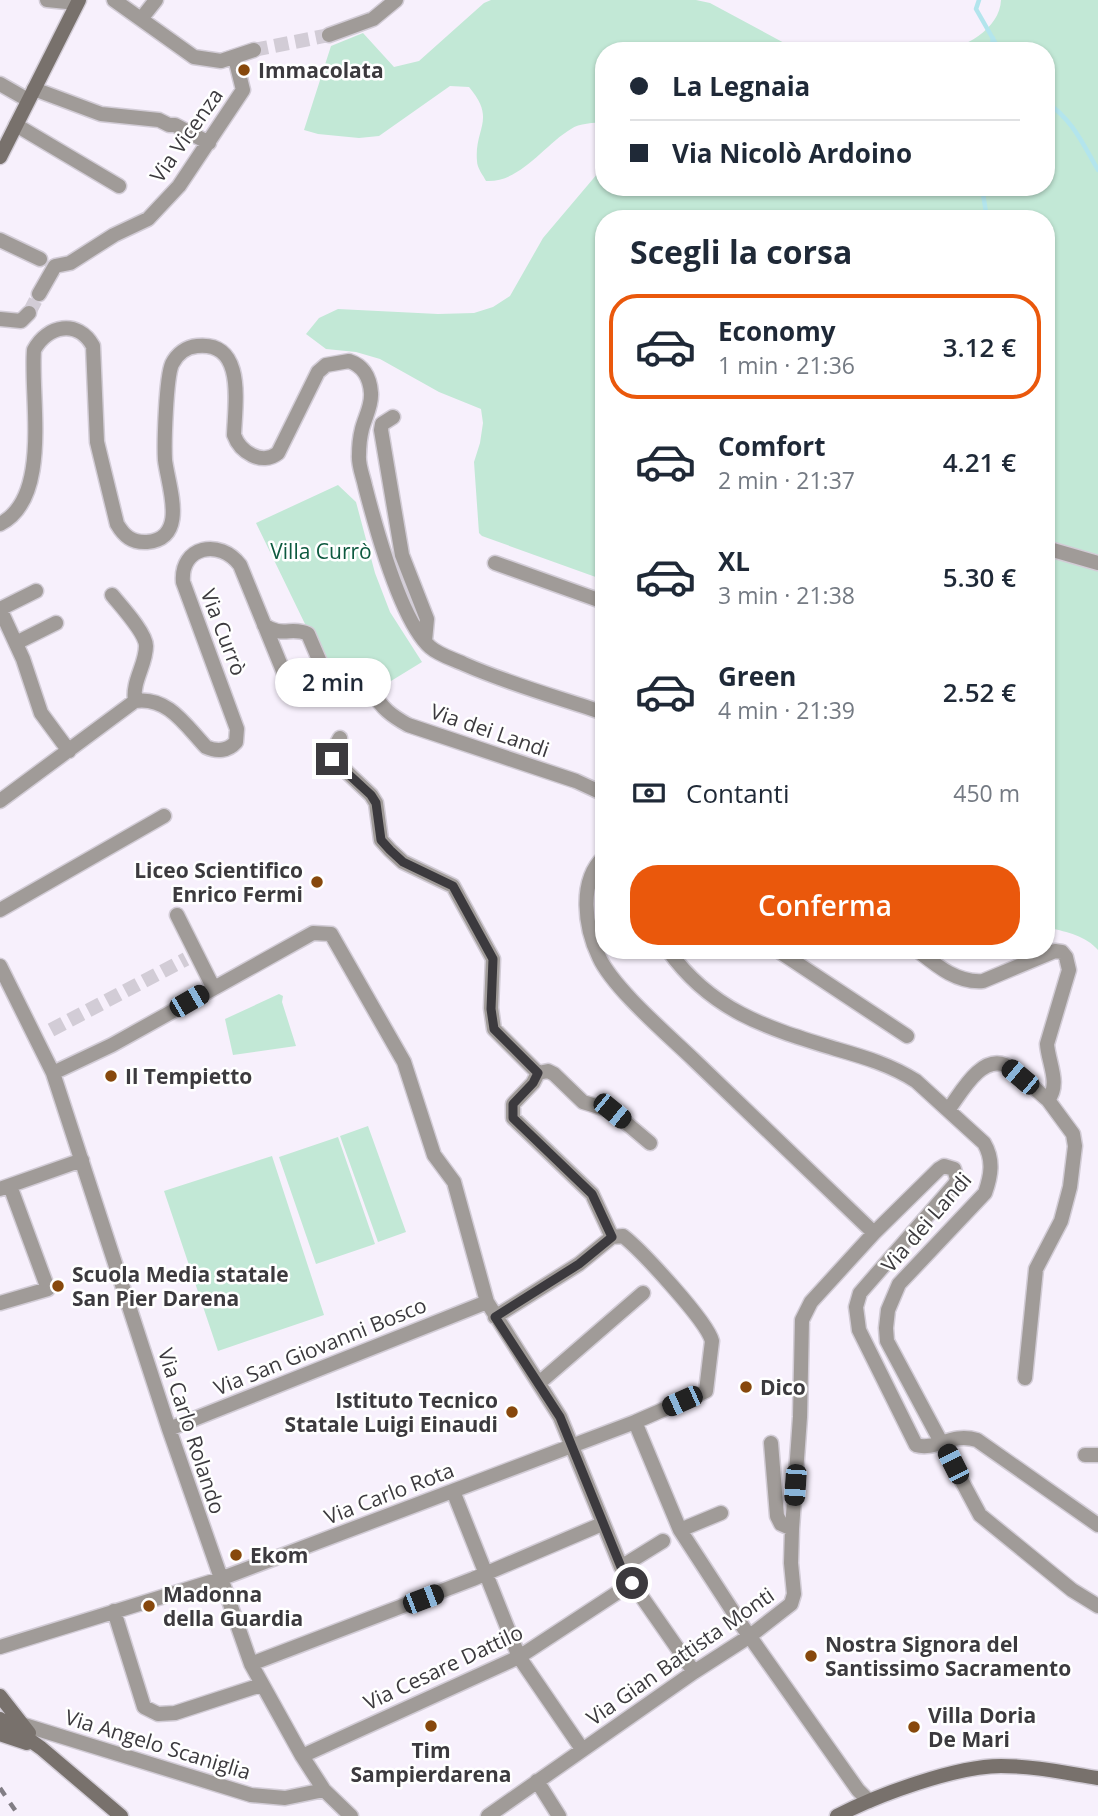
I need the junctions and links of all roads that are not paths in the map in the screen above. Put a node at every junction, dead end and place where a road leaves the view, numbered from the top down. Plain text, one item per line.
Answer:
1 (47, 0) edge
2 (114, 0) edge
3 (156, 0) edge
4 (396, 0) edge
5 (78, 1) edge
6 (141, 19) junction
7 (329, 35) tunnel mouth
8 (254, 50) tunnel mouth
9 (235, 58) junction
10 (0, 85) edge
11 (31, 95) junction
12 (16, 125) junction
13 (208, 144) junction
14 (1, 150) edge
15 (119, 186) dead end
16 (0, 240) edge
17 (40, 259) dead end
18 (40, 294) tunnel mouth
19 (29, 313) dead end
20 (0, 319) edge
21 (393, 417) dead end
22 (0, 524) edge
23 (1055, 551) edge
24 (495, 563) dead end
25 (1098, 563) edge
26 (36, 591) dead end
27 (112, 595) dead end
28 (595, 599) edge
29 (0, 609) edge
30 (56, 623) dead end
31 (264, 625) junction
32 (425, 641) junction
33 (16, 643) junction
34 (326, 676) dead end
35 (288, 683) dead end
36 (373, 692) dead end
37 (135, 701) junction
38 (595, 710) edge
39 (340, 738) dead end
40 (69, 751) junction
41 (595, 790) edge
42 (0, 801) edge
43 (164, 816) dead end
44 (595, 869) edge
45 (0, 910) edge
46 (177, 915) dead end
47 (595, 947) edge
48 (1055, 951) edge
49 (600, 959) edge
50 (668, 959) edge
51 (676, 959) edge
52 (791, 959) edge
53 (930, 959) edge
54 (1034, 959) edge
55 (0, 966) edge
56 (674, 968) dead end
57 (213, 987) junction
58 (51, 1030) tunnel mouth
59 (907, 1036) dead end
60 (36, 1037) junction
61 (53, 1073) junction
62 (535, 1078) junction
63 (1048, 1100) junction
64 (948, 1110) junction
65 (650, 1143) dead end
66 (82, 1160) junction
67 (5, 1188) edge
68 (874, 1233) junction
69 (612, 1237) junction
70 (643, 1293) dead end
71 (487, 1302) junction
72 (0, 1303) edge
73 (495, 1317) junction
74 (1025, 1378) dead end
75 (539, 1383) junction
76 (635, 1422) junction
77 (169, 1429) junction
78 (941, 1441) junction
79 (771, 1443) dead end
80 (572, 1445) junction
81 (453, 1491) junction
82 (721, 1513) dead end
83 (602, 1524) junction
84 (1098, 1525) edge
85 (792, 1529) junction
86 (680, 1530) junction
87 (663, 1541) dead end
88 (621, 1567) junction
89 (486, 1573) junction
90 (220, 1579) junction
91 (632, 1583) junction
92 (1098, 1606) edge
93 (114, 1611) junction
94 (750, 1636) junction
95 (0, 1647) edge
96 (519, 1657) junction
97 (251, 1664) junction
98 (694, 1672) junction
99 (261, 1685) junction
100 (0, 1696) edge
101 (0, 1719) edge
102 (21, 1724) junction
103 (0, 1734) edge
104 (41, 1748) junction
105 (582, 1749) junction
106 (302, 1756) junction
107 (1098, 1778) edge
108 (537, 1781) junction
109 (324, 1790) junction
110 (869, 1801) junction
111 (121, 1816) edge
112 (351, 1816) edge
113 (488, 1816) edge
114 (559, 1816) edge
115 (837, 1816) edge

1 - 5 street
2 - 6 street
3 - 6 street
4 - 7 street
5 - 11 main road
6 - 9 street
8 - 9 street
9 - 13 street, Via Vicenza
10 - 11 street
11 - 12 main road
11 - 13 street
12 - 14 main road
12 - 15 street
13 - 18 street, Via Vicenza
16 - 17 street
19 - 20 street
21 - 32 street
22 - 32 street
23 - 25 street
24 - 28 street
26 - 29 street
27 - 37 street
29 - 33 street
30 - 33 street
31 - 34 street
31 - 35 street, Via Currò
31 - 37 street, Via Currò
32 - 38 street
33 - 40 street
36 - 41 street, Via dei Landi
37 - 40 street
39 - 62 street
40 - 42 street
43 - 45 street
44 - 47 street, Via dei Landi
46 - 57 street
48 - 63 street
49 - 68 street, Via dei Landi
50 - 56 street
51 - 64 street, Via dei Landi
52 - 59 street
53 - 54 street
55 - 60 street, Via Carlo Rolando
57 - 61 street
57 - 71 street
58 - 60 street
60 - 61 street, Via Carlo Rolando
61 - 66 street, Via Carlo Rolando
62 - 65 street
62 - 69 street
63 - 64 street
63 - 74 street
64 - 78 street, Via dei Landi
66 - 67 street
66 - 77 street, Via Carlo Rolando
67 - 72 street
68 - 78 street, Via Gian Battista Monti
68 - 85 street, Via Gian Battista Monti
69 - 73 street
69 - 76 street, Via Carlo Rota
70 - 75 street
71 - 73 street
71 - 77 street, Via San Giovanni Bosco
73 - 75 street
75 - 80 street
76 - 80 street, Via Carlo Rota
76 - 86 street
77 - 90 street, Via Carlo Rolando
78 - 84 street
78 - 92 street
79 - 85 street
80 - 81 street, Via Carlo Rota
80 - 83 street
81 - 89 street
81 - 90 street, Via Carlo Rota
82 - 86 street
83 - 88 street
83 - 89 street
85 - 94 street, Via Gian Battista Monti
86 - 94 street
87 - 88 street
88 - 91 street
89 - 96 street
89 - 97 street
90 - 93 street, Via Carlo Rota
90 - 97 street, Via Carlo Rolando
91 - 96 street, Via Cesare Dattilo
91 - 98 street
93 - 95 street, Via Carlo Rota
93 - 99 street
94 - 98 street, Via Gian Battista Monti
94 - 110 street
96 - 105 street
96 - 106 street, Via Cesare Dattilo
97 - 99 street, Via Carlo Rolando
98 - 105 street, Via Gian Battista Monti
99 - 106 street, Via Carlo Rolando
100 - 102 main road
101 - 104 main road
102 - 104 main road
102 - 109 street, Via Angelo Scaniglia
103 - 104 main road
104 - 111 main road
105 - 108 street, Via Gian Battista Monti
106 - 109 street, Via Carlo Rolando
107 - 110 main road
108 - 113 street, Via Gian Battista Monti
108 - 114 street
109 - 112 street, Via Carlo Rolando
110 - 115 main road

